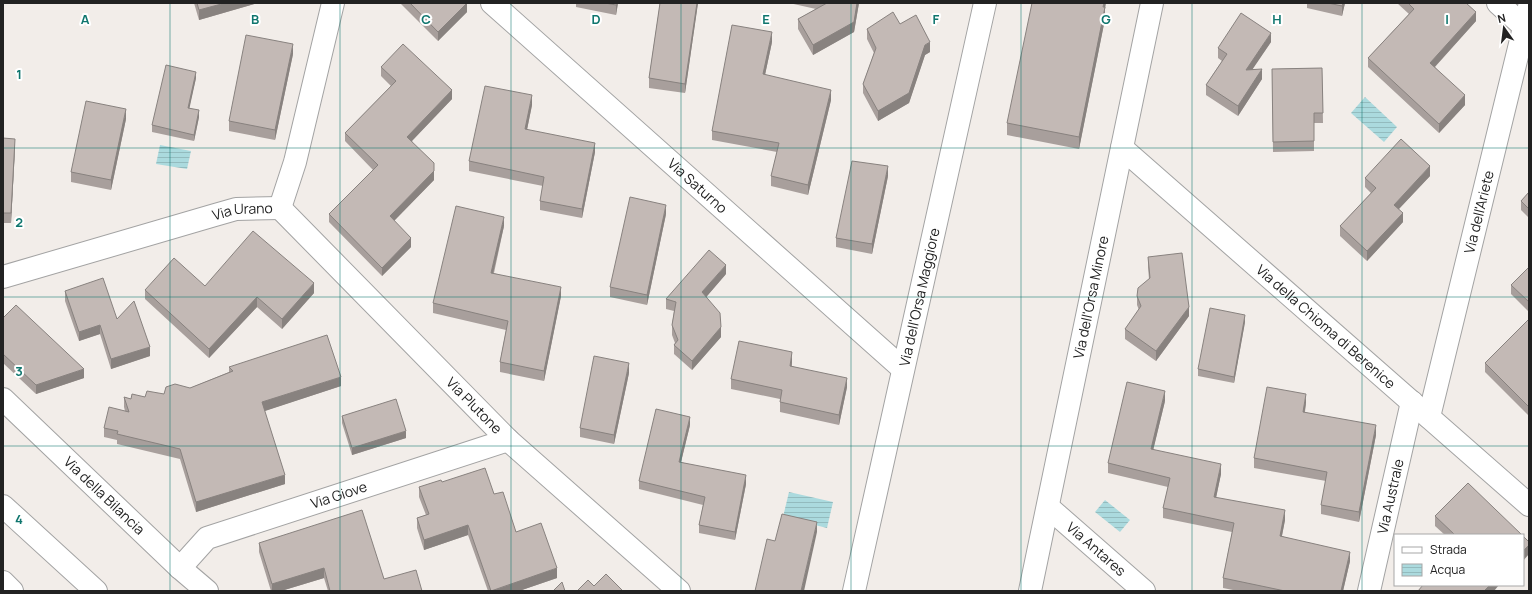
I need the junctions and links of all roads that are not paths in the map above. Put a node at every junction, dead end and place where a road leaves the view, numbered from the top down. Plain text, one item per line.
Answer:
1 (333, 3) edge
2 (492, 3) edge
3 (985, 3) edge
4 (1152, 3) edge
5 (1498, 3) edge
6 (1528, 22) edge
7 (1122, 148) junction
8 (280, 208) junction
9 (3, 277) edge
10 (903, 369) junction
11 (3, 399) edge
12 (1412, 402) junction
13 (1429, 417) junction
14 (508, 440) junction
15 (1529, 505) edge
16 (3, 506) edge
17 (1048, 506) junction
18 (180, 568) junction
19 (3, 582) edge
20 (12, 591) edge
21 (96, 591) edge
22 (207, 591) edge
23 (679, 591) edge
24 (854, 591) edge
25 (1030, 591) edge
26 (1144, 591) edge
27 (1369, 591) edge

1 - 8 street, Via Urano
2 - 10 street, Via Saturno
3 - 10 street, Via dell'Orsa Maggiore
4 - 7 street, Via dell'Orsa Minore
5 - 6 street
6 - 13 street, Via dell'Ariete
7 - 12 street, Via della Chioma di Berenice
7 - 17 street, Via dell'Orsa Minore
8 - 9 street, Via Urano
8 - 14 street, Via Plutone
10 - 24 street, Via dell'Orsa Maggiore
11 - 18 street, Via della Bilancia
12 - 13 street, Via della Chioma di Berenice
12 - 27 street, Via Australe
13 - 15 street, Via della Chioma di Berenice
14 - 18 street, Via Giove
14 - 23 street, Via Plutone
16 - 21 street
17 - 25 street, Via dell'Orsa Minore
17 - 26 street, Via Antares
18 - 22 street, Via della Bilancia
19 - 20 street

